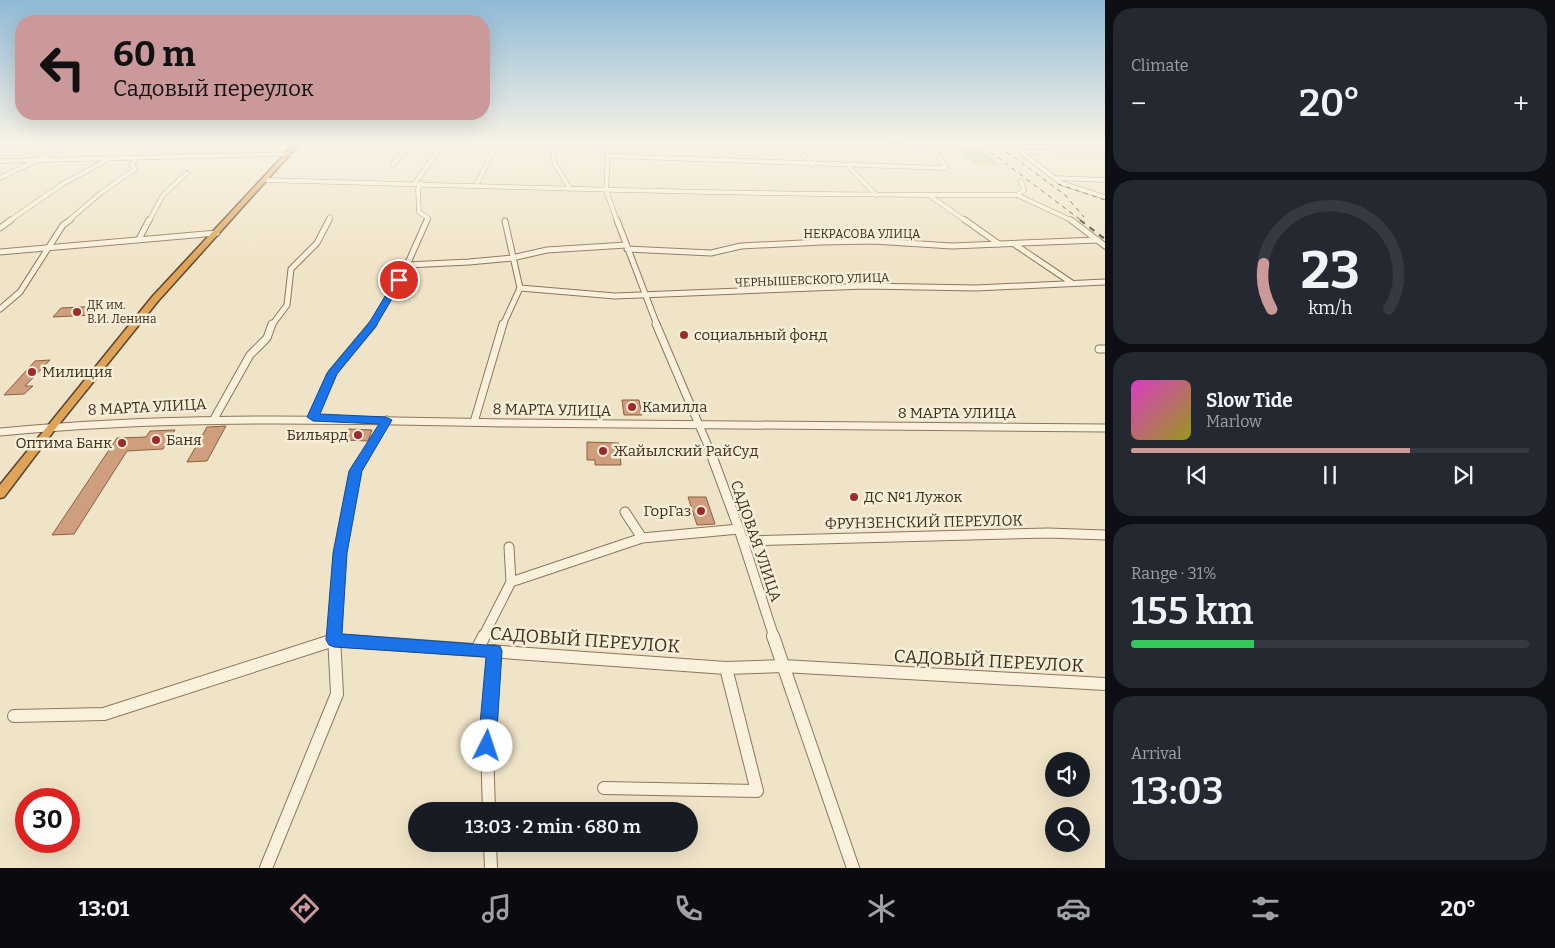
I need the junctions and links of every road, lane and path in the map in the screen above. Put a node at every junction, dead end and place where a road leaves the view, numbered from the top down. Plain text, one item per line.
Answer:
1 (1021, 181) dead end
2 (68, 182) edge
3 (116, 182) edge
4 (177, 182) edge
5 (265, 182) edge
6 (342, 182) edge
7 (566, 182) edge
8 (606, 182) edge
9 (863, 182) edge
10 (1061, 182) edge
11 (418, 183) junction
12 (477, 184) joint
13 (570, 189) junction
14 (606, 190) junction
15 (876, 195) junction
16 (1017, 195) junction
17 (930, 196) junction
18 (1105, 197) edge
19 (330, 217) dead end
20 (505, 221) dead end
21 (0, 228) edge
22 (217, 233) junction
23 (139, 239) junction
24 (1098, 240) junction
25 (999, 244) junction
26 (1014, 244) junction
27 (1105, 246) edge
28 (49, 247) junction
29 (627, 247) junction
30 (0, 252) edge
31 (512, 258) junction
32 (408, 265) junction
33 (1105, 282) edge
34 (1072, 283) junction
35 (520, 288) junction
36 (643, 294) junction
37 (0, 309) edge
38 (215, 417) junction
39 (313, 417) junction
40 (386, 420) junction
41 (474, 422) junction
42 (52, 426) junction
43 (701, 426) junction
44 (1105, 428) edge
45 (0, 432) edge
46 (0, 494) edge
47 (625, 512) dead end
48 (739, 529) junction
49 (1105, 535) edge
50 (642, 538) junction
51 (743, 541) junction
52 (509, 547) dead end
53 (510, 582) junction
54 (334, 640) junction
55 (477, 650) junction
56 (494, 651) junction
57 (783, 666) junction
58 (726, 668) junction
59 (1105, 684) edge
60 (14, 716) dead end
61 (604, 788) dead end
62 (489, 802) edge
63 (490, 852) edge
64 (266, 868) edge
65 (491, 868) edge
66 (853, 868) edge

1 - 16 street
2 - 21 street
3 - 28 street
4 - 23 street
5 - 22 highway
6 - 11 street
7 - 13 street
8 - 14 street, САДОВАЯ УЛИЦА
9 - 15 street
10 - 18 street
11 - 12 street
11 - 32 street
12 - 13 street
13 - 14 street
14 - 15 street
14 - 29 street, САДОВАЯ УЛИЦА
15 - 17 street
16 - 17 street
16 - 24 street
17 - 25 street
19 - 38 street
20 - 31 street
22 - 23 street
22 - 42 highway
23 - 28 street
24 - 26 street, НЕКРАСОВА УЛИЦА
24 - 27 street
25 - 26 street, НЕКРАСОВА УЛИЦА
25 - 29 street, НЕКРАСОВА УЛИЦА
26 - 34 street
28 - 30 street
28 - 37 street
29 - 31 street, НЕКРАСОВА УЛИЦА
29 - 36 street, САДОВАЯ УЛИЦА
31 - 32 street, НЕКРАСОВА УЛИЦА
31 - 35 street
32 - 39 street
33 - 34 street, ЧЕРНЫШЕВСКОГО УЛИЦА
34 - 36 street, ЧЕРНЫШЕВСКОГО УЛИЦА
35 - 36 street, ЧЕРНЫШЕВСКОГО УЛИЦА
35 - 41 street
36 - 43 street, САДОВАЯ УЛИЦА
38 - 39 street, 8 МАРТА УЛИЦА
38 - 42 street, 8 МАРТА УЛИЦА
39 - 40 street, 8 МАРТА УЛИЦА
40 - 41 street, 8 МАРТА УЛИЦА
40 - 54 street
41 - 43 street, 8 МАРТА УЛИЦА
42 - 45 street, 8 МАРТА УЛИЦА
42 - 46 highway
43 - 44 street, 8 МАРТА УЛИЦА
43 - 48 street, САДОВАЯ УЛИЦА
47 - 50 street
48 - 50 street
48 - 51 street, САДОВАЯ УЛИЦА
49 - 51 street, ФРУНЗЕНСКИЙ ПЕРЕУЛОК
50 - 53 street
51 - 57 street, САДОВАЯ УЛИЦА
52 - 53 street
53 - 55 street
54 - 55 street, САДОВЫЙ ПЕРЕУЛОК
54 - 60 street, САДОВЫЙ ПЕРЕУЛОК
54 - 64 street
55 - 56 street, САДОВЫЙ ПЕРЕУЛОК
56 - 58 street, САДОВЫЙ ПЕРЕУЛОК
56 - 62 street
57 - 58 street, САДОВЫЙ ПЕРЕУЛОК
57 - 59 street, САДОВЫЙ ПЕРЕУЛОК
57 - 66 street, САДОВАЯ УЛИЦА
58 - 61 street
63 - 65 street

